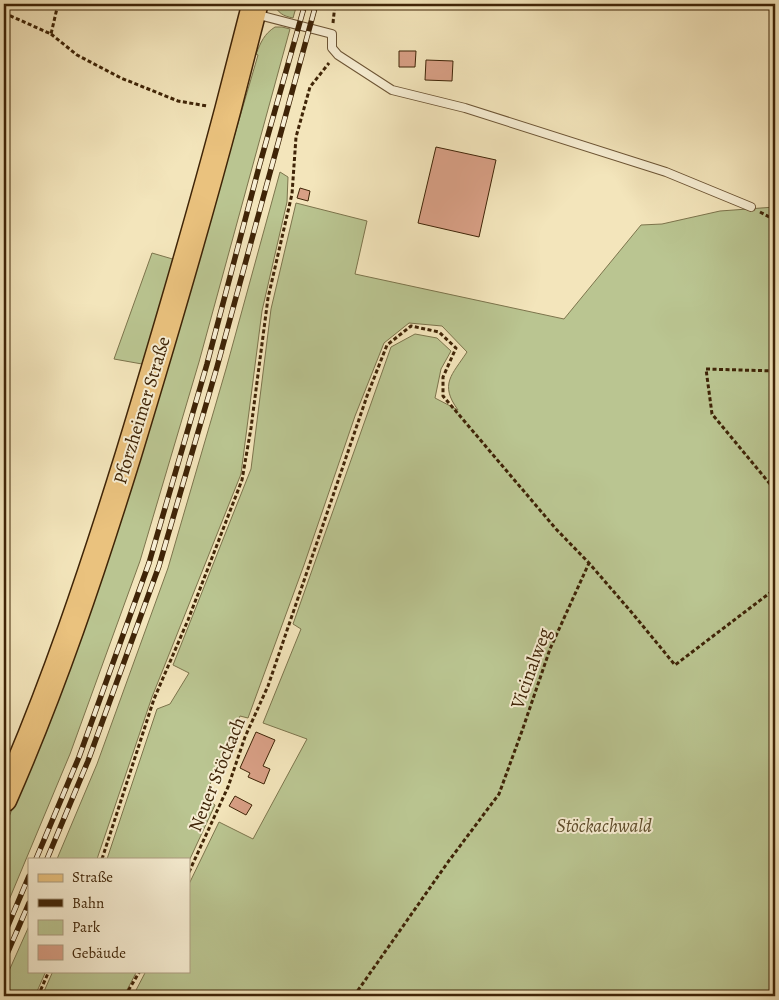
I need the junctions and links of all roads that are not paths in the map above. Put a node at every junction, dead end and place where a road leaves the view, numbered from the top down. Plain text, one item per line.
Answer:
1 (254, 8) edge
2 (751, 207) dead end
3 (4, 799) edge

1 - 2 lane
1 - 3 main road, Pforzheimer Straße

